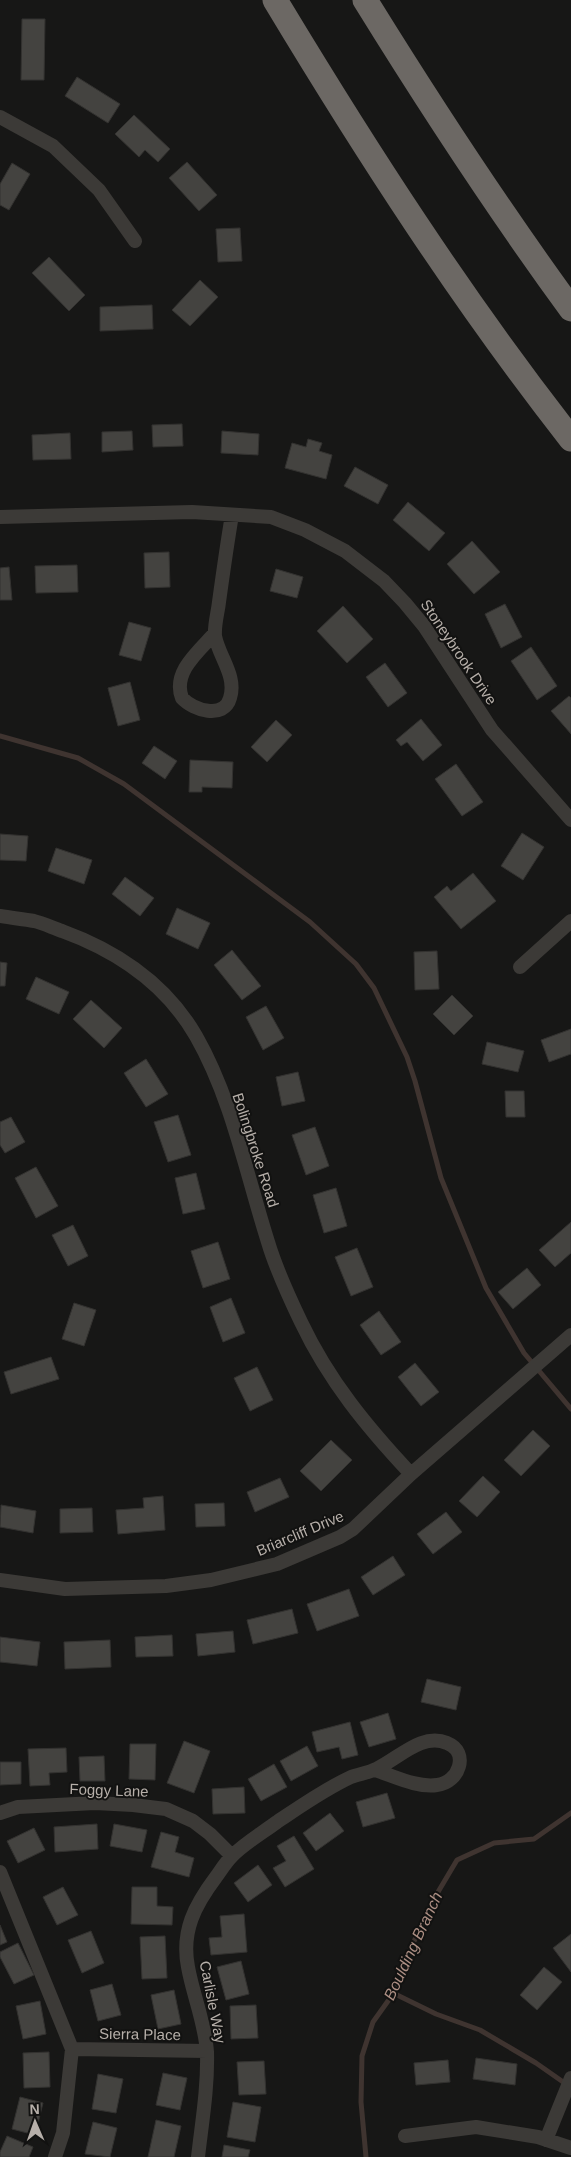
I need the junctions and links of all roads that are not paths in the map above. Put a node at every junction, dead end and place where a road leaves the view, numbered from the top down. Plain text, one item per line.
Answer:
1 (275, 0) edge
2 (366, 0) edge
3 (0, 117) edge
4 (136, 241) dead end
5 (571, 309) edge
6 (571, 439) edge
7 (232, 515) junction
8 (0, 517) edge
9 (215, 632) junction
10 (571, 820) edge
11 (0, 916) edge
12 (571, 921) edge
13 (520, 966) dead end
14 (571, 1335) edge
15 (411, 1474) junction
16 (0, 1580) edge
17 (376, 1770) junction
18 (0, 1813) edge
19 (232, 1856) junction
20 (0, 1872) edge
21 (72, 2049) junction
22 (207, 2051) junction
23 (571, 2078) edge
24 (405, 2136) dead end
25 (546, 2140) junction
26 (571, 2148) edge
27 (55, 2157) edge
28 (198, 2157) edge

1 - 6 highway
2 - 5 highway
3 - 4 street
7 - 8 street, Stoneybrook Drive
7 - 9 street
7 - 10 street, Stoneybrook Drive
9 - 9 street
11 - 15 street, Bolingbroke Road
12 - 13 street
14 - 15 street, Briarcliff Drive
15 - 16 street, Briarcliff Drive
17 - 17 street, Carlisle Way
17 - 19 street, Carlisle Way
18 - 19 street, Foggy Lane
19 - 22 street, Carlisle Way
20 - 21 street
21 - 22 street, Sierra Place
21 - 27 street
22 - 28 street, Carlisle Way
23 - 25 street
24 - 25 street
25 - 26 street

